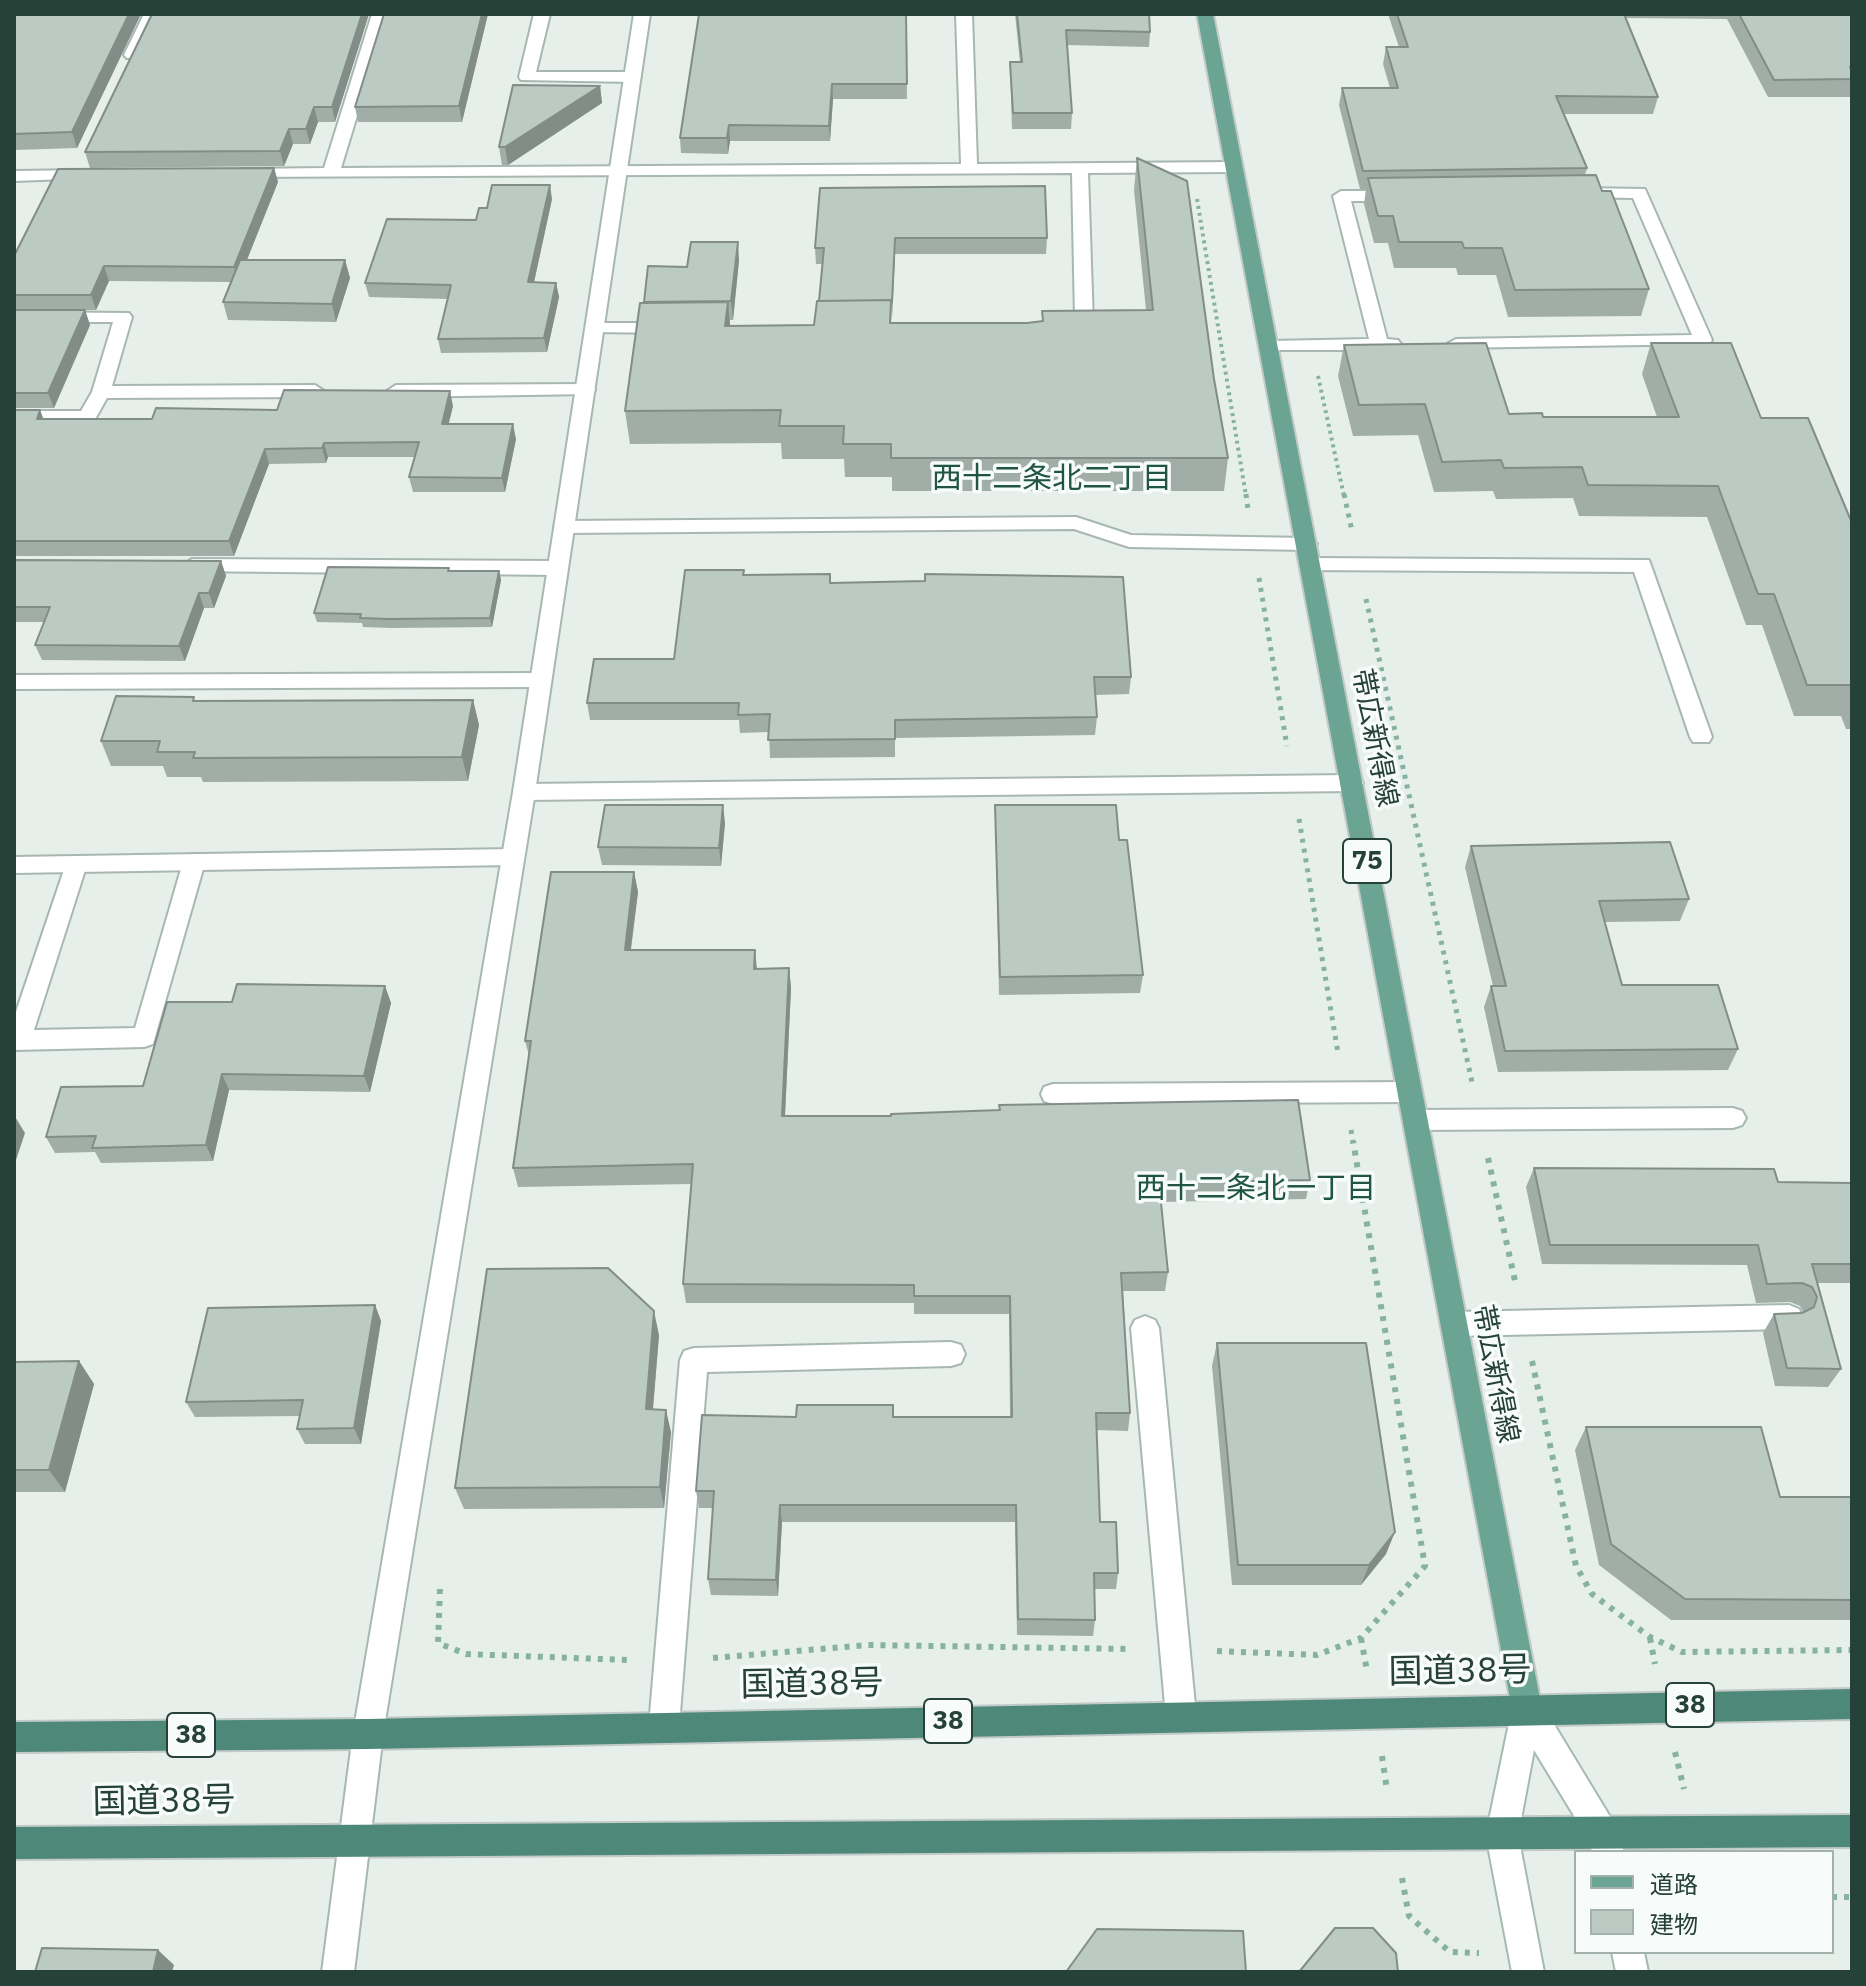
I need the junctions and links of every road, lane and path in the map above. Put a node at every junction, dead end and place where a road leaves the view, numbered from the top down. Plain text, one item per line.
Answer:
1 (152, 14) edge
2 (380, 14) edge
3 (542, 14) edge
4 (642, 14) edge
5 (964, 14) edge
6 (1205, 14) edge
7 (126, 68) edge
8 (633, 77) junction
9 (1192, 167) junction
10 (1233, 167) junction
11 (969, 168) junction
12 (1080, 169) junction
13 (620, 170) junction
14 (331, 173) junction
15 (226, 174) edge
16 (105, 175) edge
17 (14, 176) edge
18 (1561, 194) edge
19 (1419, 195) edge
20 (14, 317) edge
21 (1053, 324) edge
22 (691, 327) edge
23 (596, 328) junction
24 (1411, 344) edge
25 (1442, 344) edge
26 (1311, 345) junction
27 (1380, 345) junction
28 (1270, 346) junction
29 (586, 390) junction
30 (335, 391) edge
31 (382, 391) edge
32 (101, 392) junction
33 (14, 417) edge
34 (564, 527) junction
35 (1254, 544) junction
36 (1309, 554) junction
37 (1359, 563) junction
38 (174, 566) edge
39 (557, 568) junction
40 (540, 680) junction
41 (14, 682) edge
42 (1701, 737) dead end
43 (1352, 783) junction
44 (1293, 784) junction
45 (524, 792) junction
46 (513, 857) junction
47 (194, 862) junction
48 (76, 864) junction
49 (14, 865) edge
50 (16, 1040) edge
51 (1345, 1092) junction
52 (1410, 1092) junction
53 (1053, 1094) dead end
54 (1733, 1118) dead end
55 (1416, 1120) junction
56 (1480, 1120) junction
57 (1789, 1317) edge
58 (1524, 1323) junction
59 (1455, 1324) junction
60 (1145, 1328) dead end
61 (951, 1354) dead end
62 (440, 1585) dead end
63 (1176, 1650) junction
64 (1852, 1650) edge
65 (669, 1662) junction
66 (1852, 1704) edge
67 (1527, 1709) junction
68 (1181, 1716) junction
69 (664, 1726) junction
70 (368, 1734) junction
71 (14, 1737) edge
72 (1852, 1831) edge
73 (1502, 1835) junction
74 (357, 1838) junction
75 (14, 1843) edge
76 (1606, 1844) edge
77 (338, 1972) edge
78 (1528, 1972) edge

1 - 7 street
2 - 14 street
3 - 8 street
4 - 8 street
5 - 11 street
6 - 10 main road, 帯広新得線 / 75
8 - 13 street
9 - 10 street
9 - 12 street
9 - 35 path
10 - 28 main road, 帯広新得線 / 75
11 - 12 street
11 - 13 street
12 - 21 street
13 - 14 street
13 - 23 street
14 - 15 street
16 - 17 street
18 - 25 street
19 - 27 street
20 - 32 street
22 - 23 street
23 - 29 street
24 - 27 street
26 - 27 street
26 - 28 street
26 - 37 path
28 - 36 main road, 帯広新得線 / 75
29 - 31 street
29 - 34 street
30 - 32 street
32 - 33 street
34 - 35 street
34 - 39 street
35 - 36 street
35 - 44 path
36 - 37 street
36 - 43 main road, 帯広新得線 / 75
37 - 42 street
37 - 56 path
38 - 39 street
39 - 40 street
40 - 41 street
40 - 45 street
43 - 44 street
43 - 52 main road, 帯広新得線 / 75
44 - 45 street
44 - 51 path
45 - 46 street
46 - 47 street
46 - 70 street
47 - 48 street
47 - 50 street
48 - 49 street
48 - 50 street
51 - 52 street
51 - 53 street
51 - 63 path
52 - 55 main road, 帯広新得線 / 75
54 - 56 street
55 - 56 street
55 - 59 main road, 帯広新得線 / 75
56 - 58 path
57 - 58 street
58 - 59 street
58 - 64 path
59 - 67 main road, 帯広新得線 / 75
60 - 63 street
61 - 65 street
62 - 65 path
63 - 65 path
63 - 68 street
65 - 69 street
66 - 67 highway, 国道38号 / 38
67 - 68 highway, 国道38号 / 38
67 - 73 street
67 - 76 street
68 - 69 highway, 国道38号 / 38
69 - 70 highway, 国道38号 / 38
70 - 71 highway, 国道38号 / 38
70 - 74 street
72 - 76 highway, 国道38号
73 - 74 highway, 国道38号
73 - 76 highway, 国道38号
73 - 78 street
74 - 75 highway, 国道38号
74 - 77 street

